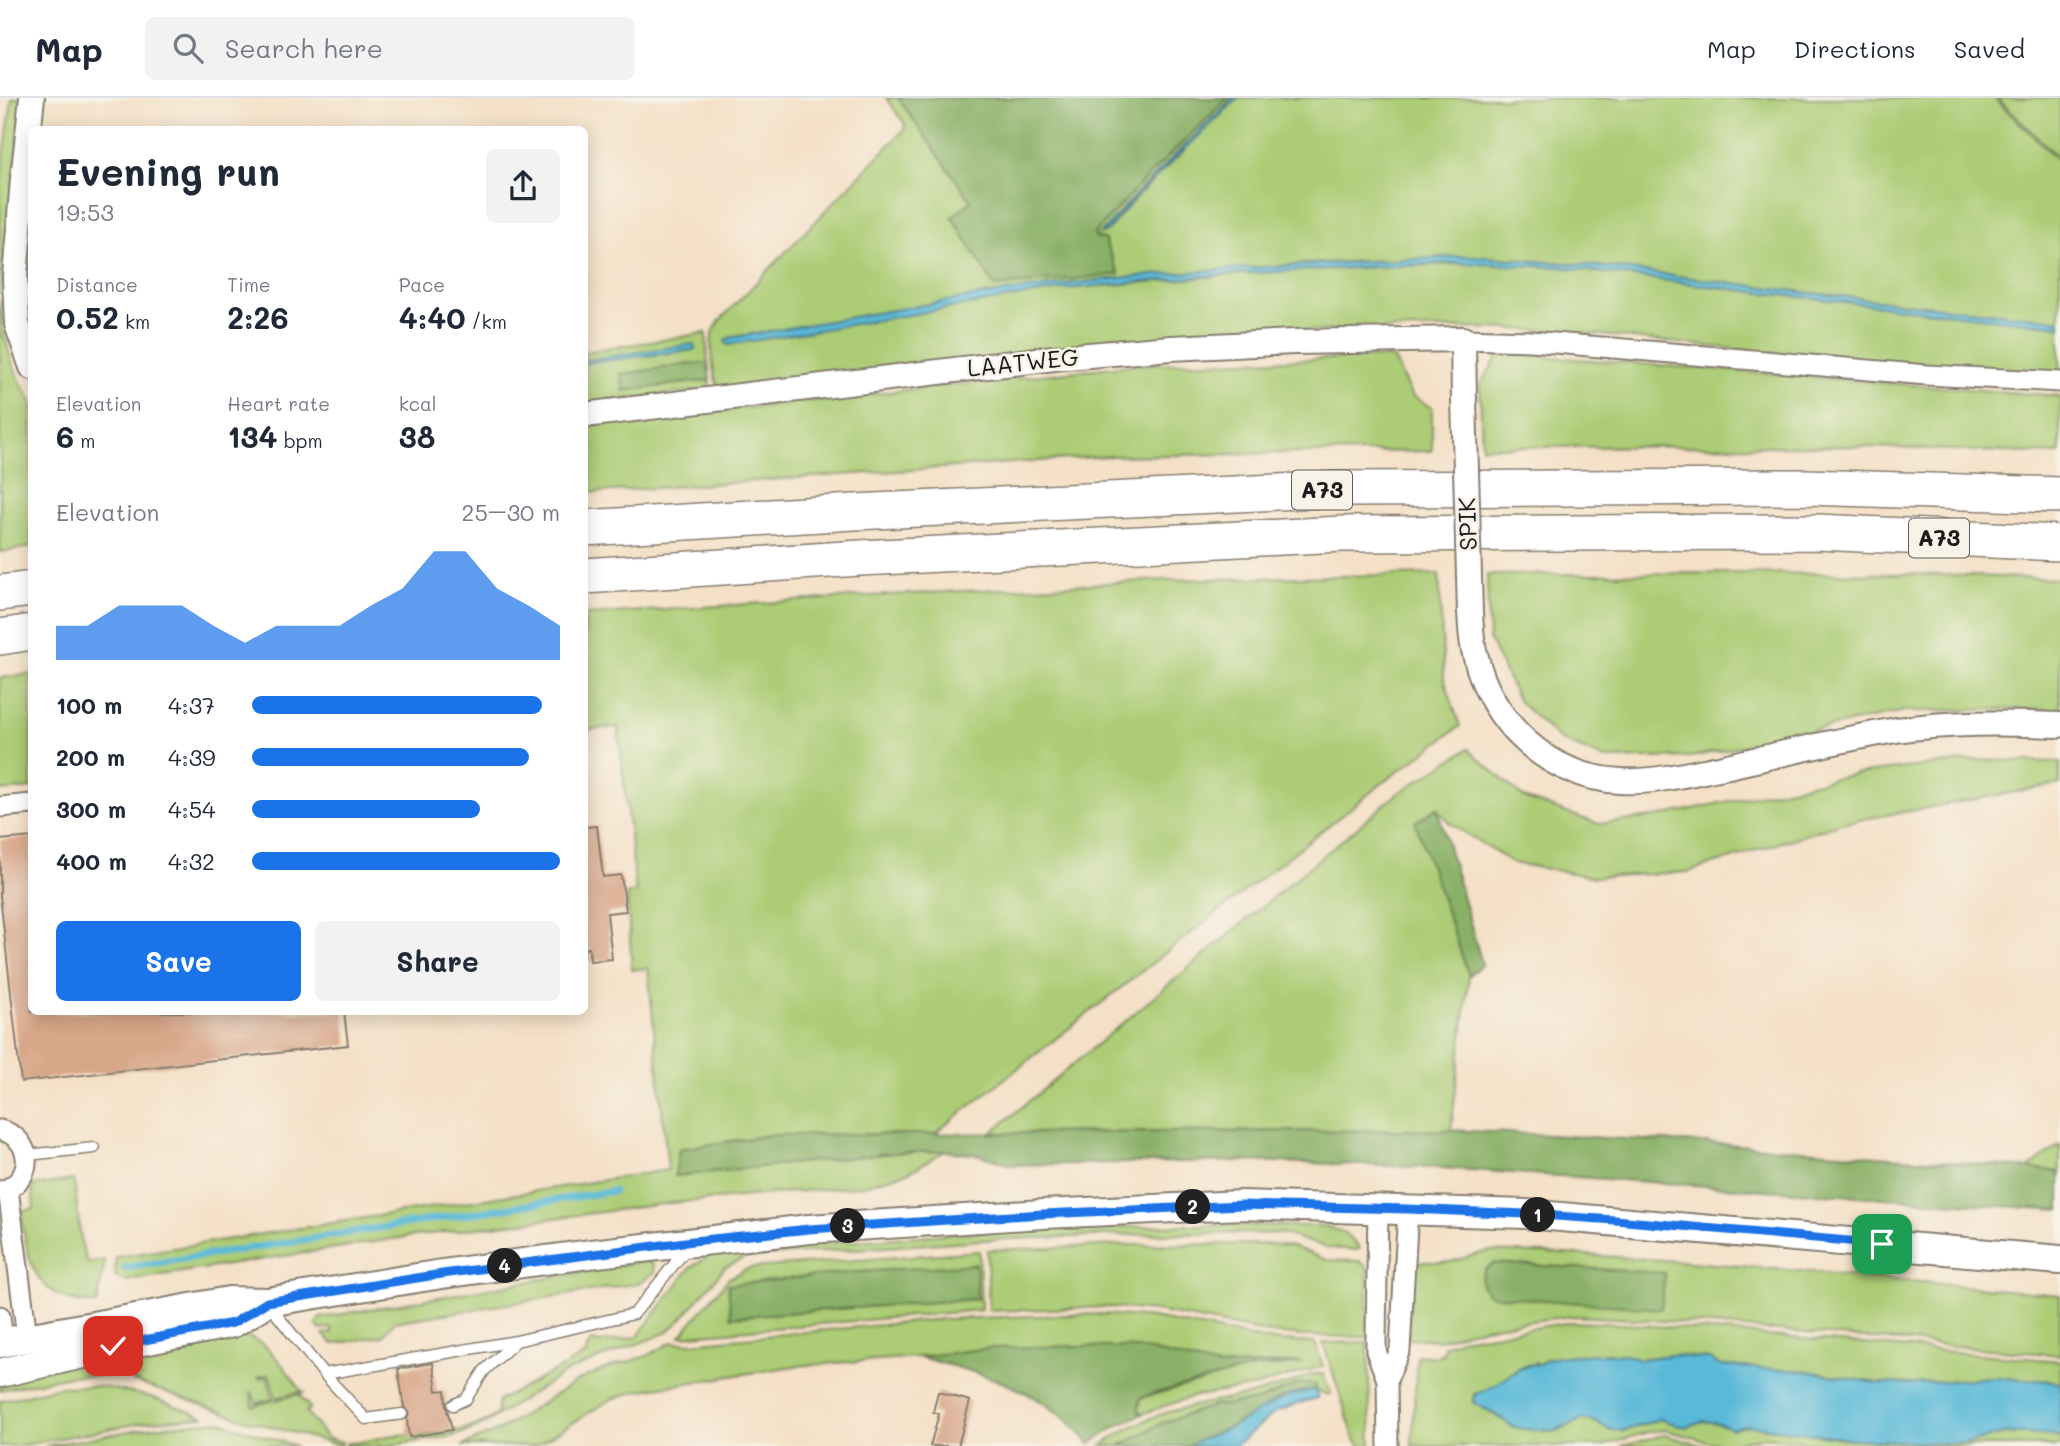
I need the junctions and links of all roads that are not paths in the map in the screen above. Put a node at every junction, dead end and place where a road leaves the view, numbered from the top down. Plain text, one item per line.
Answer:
1 (33, 98) edge
2 (30, 126) edge
3 (28, 138) edge
4 (1463, 339) junction
5 (28, 356) edge
6 (2060, 382) edge
7 (588, 415) edge
8 (2060, 495) edge
9 (588, 528) edge
10 (2060, 543) edge
11 (588, 576) edge
12 (28, 590) edge
13 (0, 593) edge
14 (28, 632) edge
15 (0, 636) edge
16 (2060, 725) edge
17 (28, 804) edge
18 (0, 807) edge
19 (0, 1130) edge
20 (94, 1148) dead end
21 (27, 1155) junction
22 (4, 1190) edge
23 (1378, 1209) junction
24 (1408, 1209) junction
25 (693, 1241) junction
26 (2060, 1260) edge
27 (267, 1302) junction
28 (7, 1335) edge
29 (516, 1341) junction
30 (11, 1370) edge
31 (324, 1374) junction
32 (1387, 1380) junction
33 (453, 1405) dead end
34 (401, 1414) dead end
35 (1388, 1446) edge

1 - 2 street
3 - 5 street
4 - 6 street
4 - 7 street, LAATWEG
4 - 16 street, SPIK, bridge
8 - 9 highway, A73
10 - 11 highway, A73
12 - 13 highway
14 - 15 highway
17 - 18 street
19 - 21 street
20 - 21 lane
21 - 22 street
22 - 28 street
23 - 24 main road
23 - 25 main road
23 - 32 street
24 - 26 main road
24 - 32 street
25 - 27 main road
25 - 29 lane
27 - 28 main road
27 - 30 main road
27 - 31 lane
28 - 30 main road
29 - 31 lane
29 - 33 lane
31 - 34 lane
32 - 35 street

